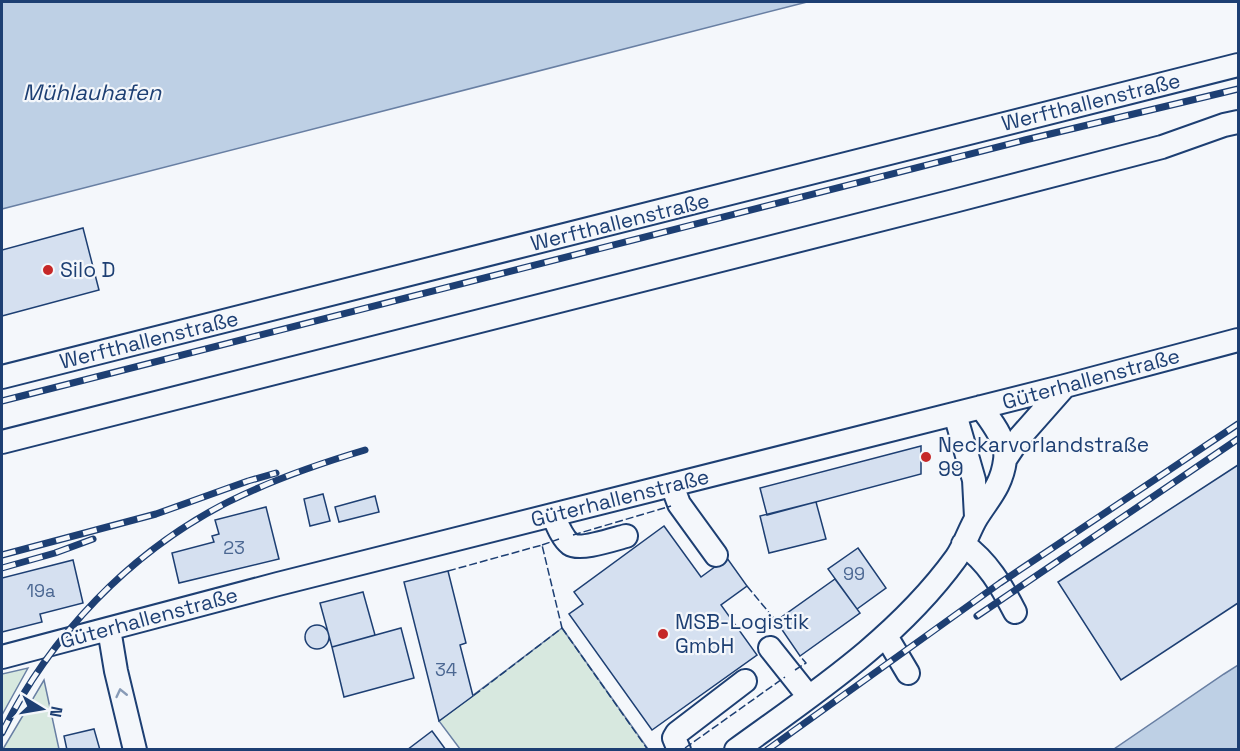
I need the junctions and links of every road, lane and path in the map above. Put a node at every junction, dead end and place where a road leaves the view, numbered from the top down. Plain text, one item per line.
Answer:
1 (1239, 65) edge
2 (1239, 122) edge
3 (1239, 340) edge
4 (2, 376) edge
5 (1065, 386) junction
6 (981, 407) junction
7 (954, 414) junction
8 (2, 442) edge
9 (1006, 458) junction
10 (672, 485) junction
11 (553, 515) junction
12 (976, 517) junction
13 (626, 536) dead end
14 (963, 544) junction
15 (716, 555) dead end
16 (1015, 612) dead end
17 (109, 629) junction
18 (886, 636) junction
19 (770, 648) dead end
20 (2, 657) edge
21 (908, 673) dead end
22 (745, 681) dead end
23 (809, 697) junction
24 (135, 750) edge
25 (680, 750) edge
26 (736, 750) edge

1 - 4 street, Werfthallenstraße
2 - 8 street
3 - 5 street, Güterhallenstraße
5 - 6 street, Güterhallenstraße
5 - 9 street
6 - 7 street, Güterhallenstraße
6 - 9 street
7 - 10 street, Güterhallenstraße
7 - 12 street
9 - 12 street
10 - 11 street, Güterhallenstraße
10 - 15 street
11 - 13 street
11 - 17 street, Güterhallenstraße
12 - 14 street
14 - 16 street
14 - 18 street
17 - 20 street, Güterhallenstraße
24 -> 17 street
18 - 21 street
18 - 23 street
19 - 23 street
22 - 25 street
23 - 26 street

